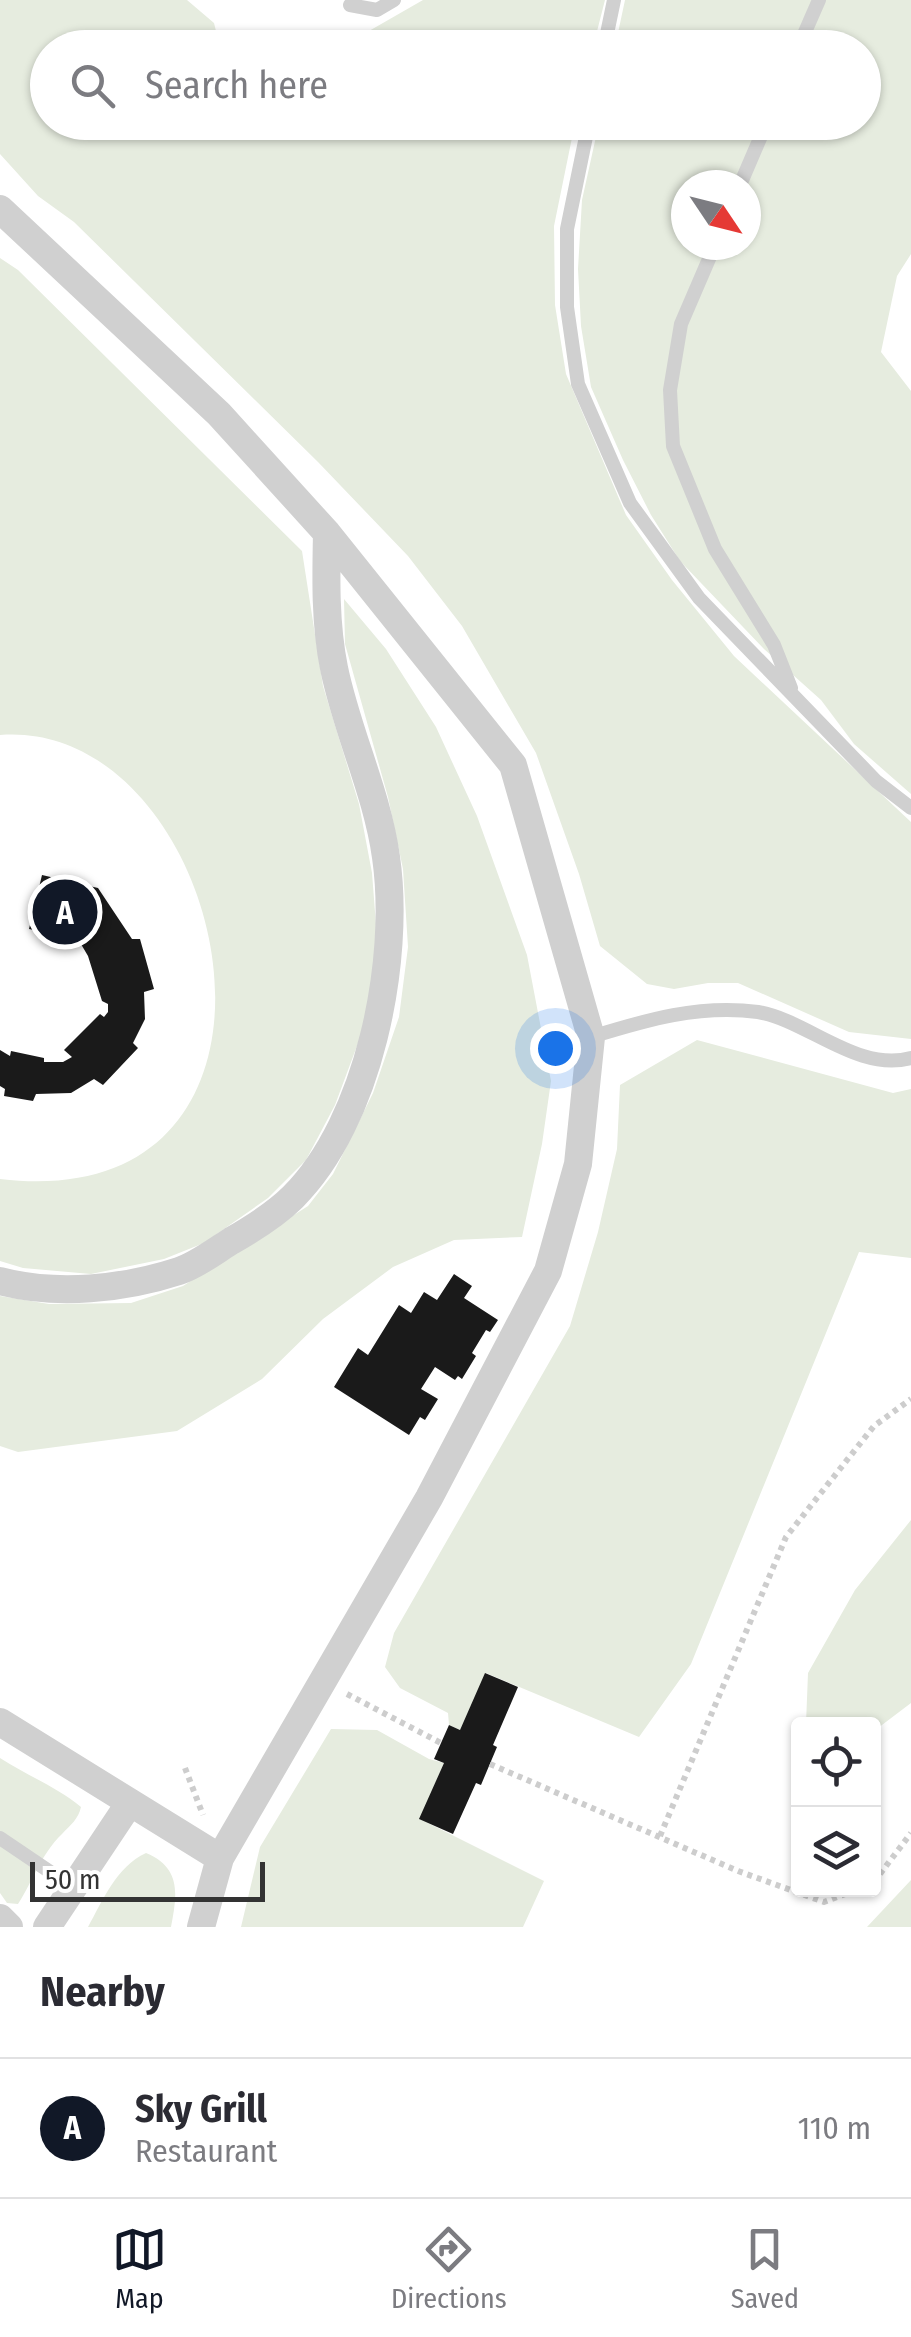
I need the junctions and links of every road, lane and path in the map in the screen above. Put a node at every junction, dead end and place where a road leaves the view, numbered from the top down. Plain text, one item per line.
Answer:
1 (394, 0) edge
2 (614, 0) edge
3 (819, 0) edge
4 (350, 5) dead end
5 (608, 30) edge
6 (806, 30) edge
7 (585, 140) edge
8 (759, 140) edge
9 (746, 170) edge
10 (0, 209) edge
11 (708, 260) edge
12 (327, 532) junction
13 (792, 694) junction
14 (911, 808) edge
15 (591, 1038) junction
16 (911, 1058) edge
17 (0, 1281) edge
18 (911, 1399) edge
19 (324, 1681) junction
20 (0, 1722) edge
21 (440, 1744) dead end
22 (490, 1764) dead end
23 (129, 1804) junction
24 (911, 1833) edge
25 (660, 1836) junction
26 (0, 1838) edge
27 (220, 1858) junction
28 (881, 1873) edge
29 (74, 1888) junction
30 (791, 1890) edge
31 (810, 1897) edge
32 (837, 1897) edge
33 (0, 1918) edge
34 (8, 1927) edge
35 (47, 1927) edge
36 (201, 1927) edge

1 - 4 lane
2 - 5 lane
3 - 6 lane
7 - 13 lane
8 - 9 lane
10 - 12 street
11 - 13 lane
12 - 15 street
12 - 17 street
13 - 14 lane
15 - 16 lane
15 - 19 street
18 - 25 path
19 - 21 path
19 - 27 street
20 - 23 street
22 - 25 path
23 - 27 street
23 - 29 street
24 - 28 path
25 - 30 path
26 - 29 lane
27 - 36 street
29 - 35 street
31 - 32 path
33 - 34 street

